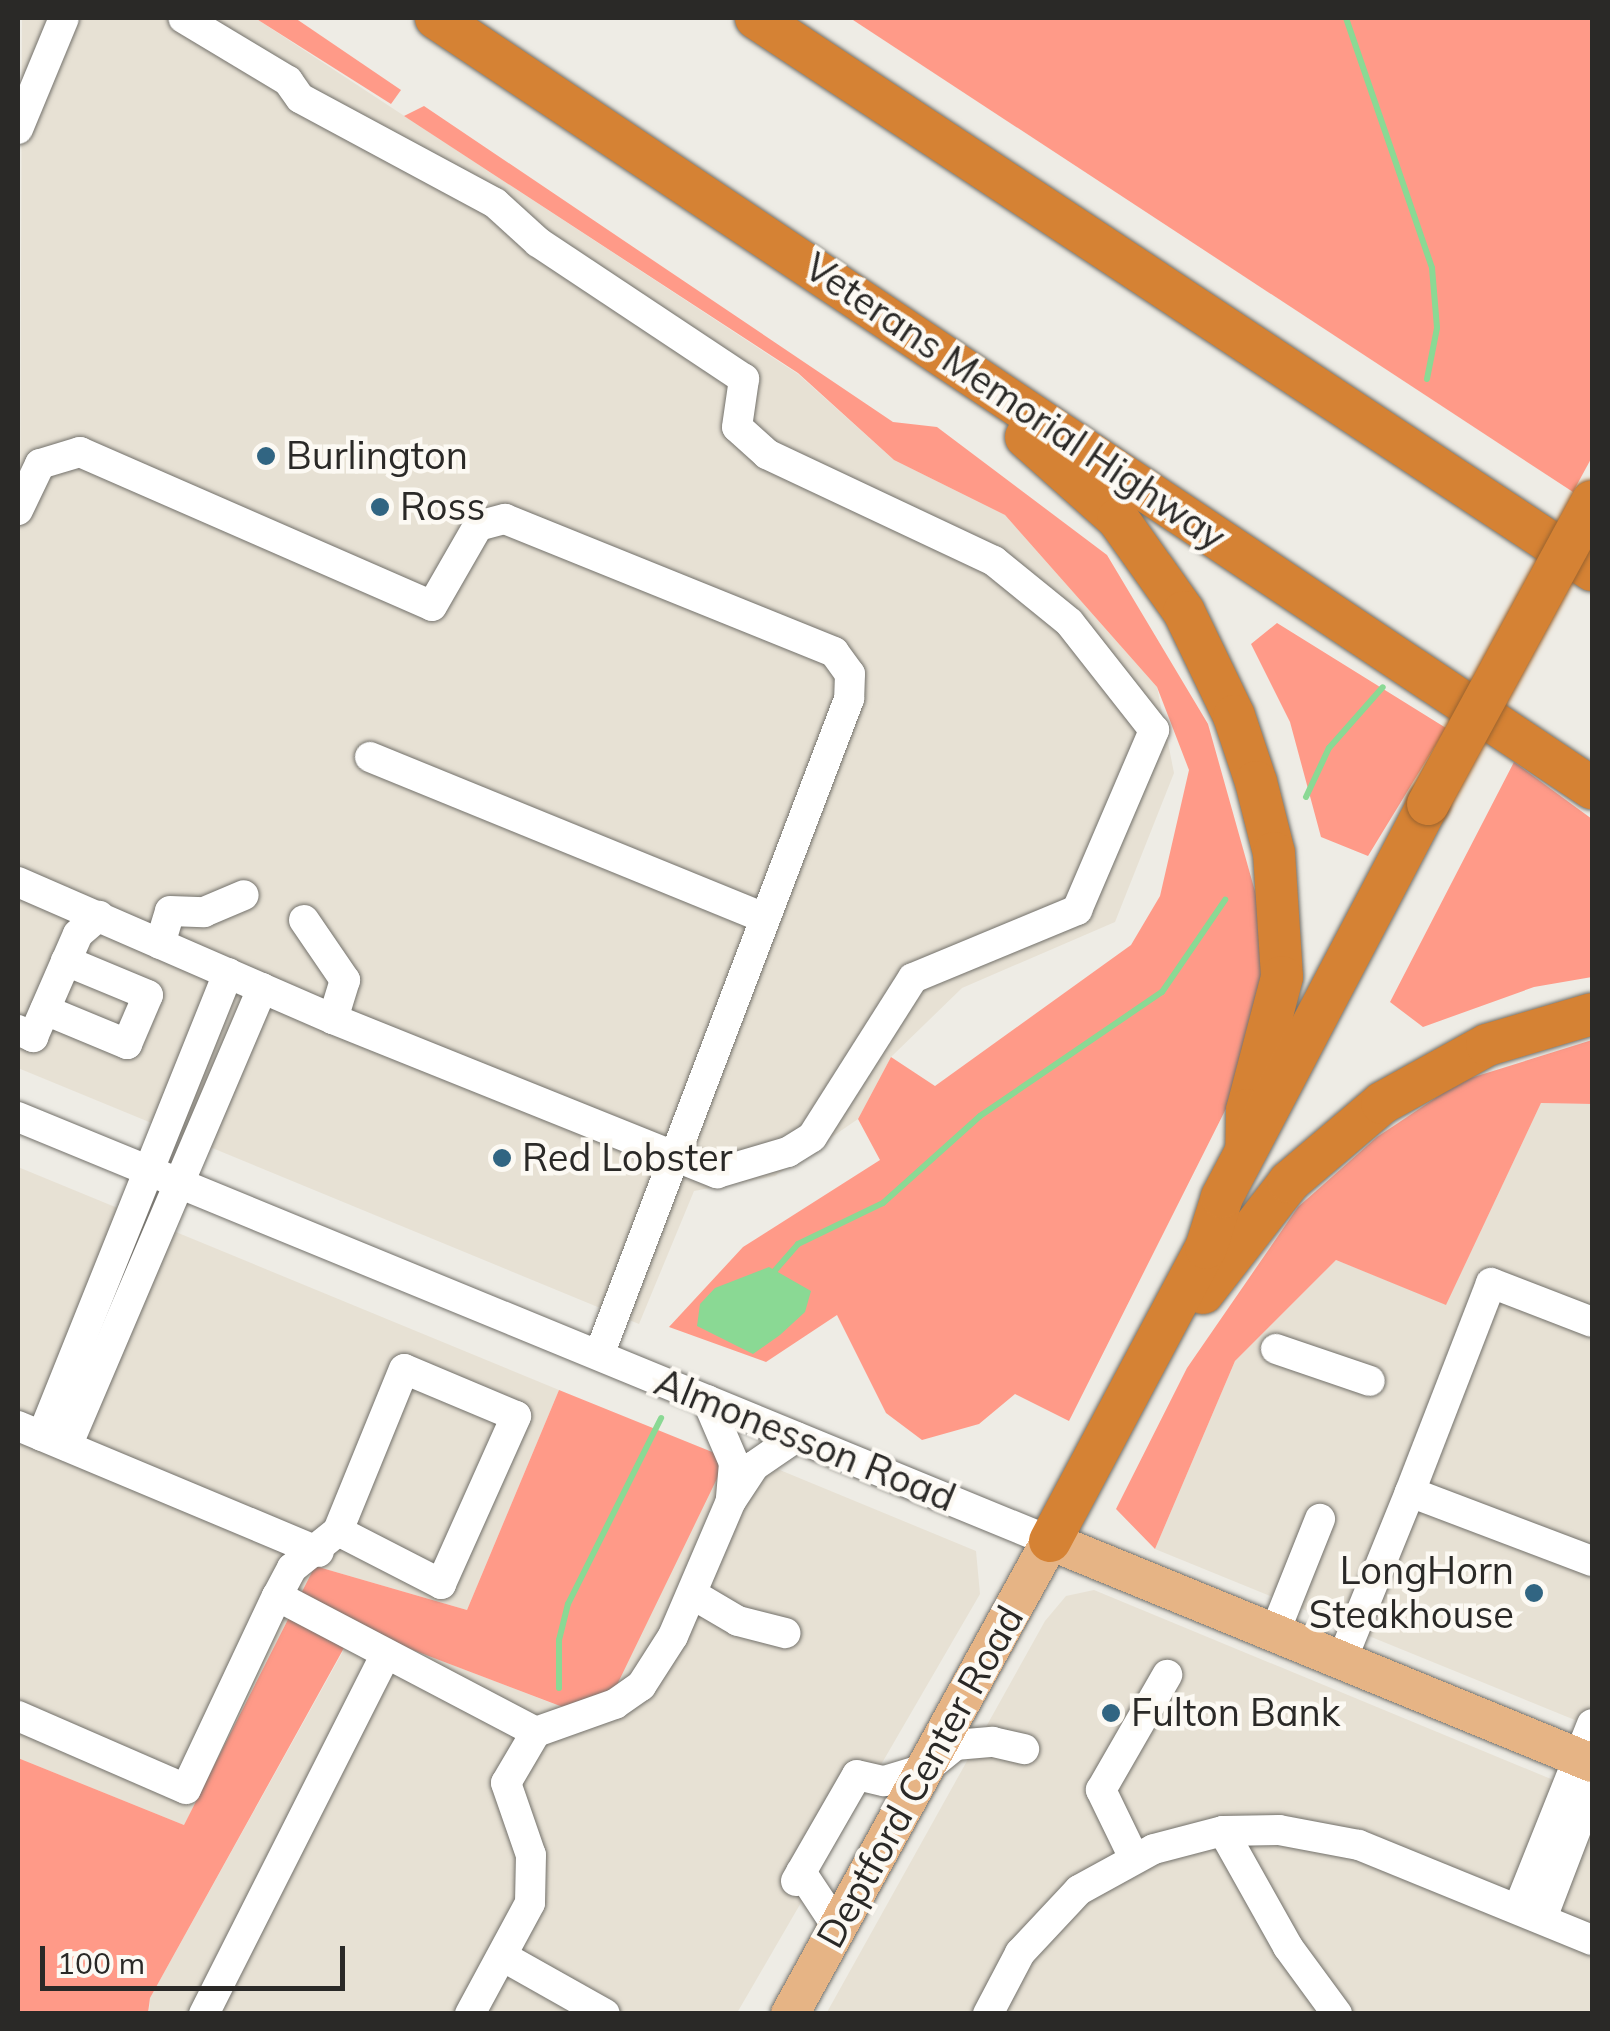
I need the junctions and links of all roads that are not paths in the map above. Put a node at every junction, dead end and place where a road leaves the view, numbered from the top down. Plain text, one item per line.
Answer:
1 (64, 18) edge
2 (183, 18) edge
3 (436, 18) edge
4 (756, 18) edge
5 (18, 130) edge
6 (705, 198) junction
7 (1468, 487) junction
8 (1592, 502) edge
9 (18, 510) edge
10 (1592, 539) edge
11 (1592, 560) edge
12 (1592, 570) edge
13 (370, 757) dead end
14 (1592, 788) edge
15 (1439, 812) junction
16 (18, 882) edge
17 (244, 895) dead end
18 (99, 916) junction
19 (763, 917) junction
20 (304, 920) dead end
21 (160, 944) junction
22 (66, 961) junction
23 (228, 973) junction
24 (262, 988) junction
25 (44, 1010) junction
26 (1592, 1014) edge
27 (333, 1019) junction
28 (18, 1030) edge
29 (18, 1117) edge
30 (1246, 1149) junction
31 (674, 1158) junction
32 (145, 1172) junction
33 (178, 1184) junction
34 (1206, 1248) junction
35 (1167, 1321) junction
36 (1592, 1322) edge
37 (1276, 1348) dead end
38 (599, 1356) junction
39 (1370, 1381) dead end
40 (708, 1400) junction
41 (42, 1436) edge
42 (796, 1437) junction
43 (1410, 1492) junction
44 (731, 1501) junction
45 (1320, 1520) dead end
46 (328, 1541) junction
47 (1050, 1541) junction
48 (1592, 1561) edge
49 (692, 1594) junction
50 (277, 1596) junction
51 (784, 1633) dead end
52 (1274, 1634) junction
53 (385, 1655) junction
54 (1341, 1662) junction
55 (1167, 1675) dead end
56 (18, 1716) edge
57 (536, 1732) junction
58 (1024, 1749) dead end
59 (1589, 1758) edge
60 (926, 1768) junction
61 (1223, 1831) junction
62 (1134, 1858) junction
63 (1530, 1913) junction
64 (838, 1928) junction
65 (1592, 1940) edge
66 (502, 1956) junction
67 (479, 2011) edge
68 (204, 2014) edge
69 (605, 2014) edge
70 (790, 2014) edge
71 (988, 2014) edge
72 (1337, 2014) edge

1 - 5 street
2 - 31 street
3 - 6 highway, Veterans Memorial Highway
4 - 7 highway
6 - 14 highway, Veterans Memorial Highway
6 - 30 highway
7 - 10 highway
7 - 12 highway
8 - 15 highway, bridge
9 - 19 street
11 - 15 highway
13 - 19 street
15 - 30 highway
15 - 34 highway
16 - 18 street
17 - 21 street
18 - 21 street
18 - 22 street
19 - 31 street
20 - 27 street
21 - 23 street
22 - 25 street
22 - 25 street
23 - 24 street
23 - 32 street
24 - 27 street
24 - 33 street
25 - 28 street
26 - 35 highway
27 - 31 street
29 - 32 street, Almonesson Road
30 - 34 highway
31 - 38 street
32 - 33 street, Almonesson Road
32 - 41 street
33 - 38 street, Almonesson Road
33 - 41 street
34 - 35 highway
35 - 47 highway
36 - 43 street
37 - 39 street
38 - 40 street, Almonesson Road
40 - 42 street, Almonesson Road
40 - 44 street
41 - 46 street
42 - 44 street
42 - 47 street, Almonesson Road
43 - 48 street
43 - 54 street
44 - 49 street
45 - 52 street
46 - 46 street
46 - 50 street
47 - 52 main road, Almonesson Road
47 - 60 main road, Deptford Center Road
49 - 51 street
49 - 57 street
50 - 53 street
50 - 56 street
52 - 54 main road, Almonesson Road
53 - 57 street
53 - 68 street
54 - 59 main road, Almonesson Road
55 - 62 street
57 - 66 street
58 - 60 street
59 - 63 street
60 - 64 main road, Deptford Center Road
60 - 64 street
61 - 62 street
61 - 63 street
61 - 72 street
62 - 71 street
63 - 65 street
64 - 70 main road, Deptford Center Road
66 - 67 street
66 - 69 street

